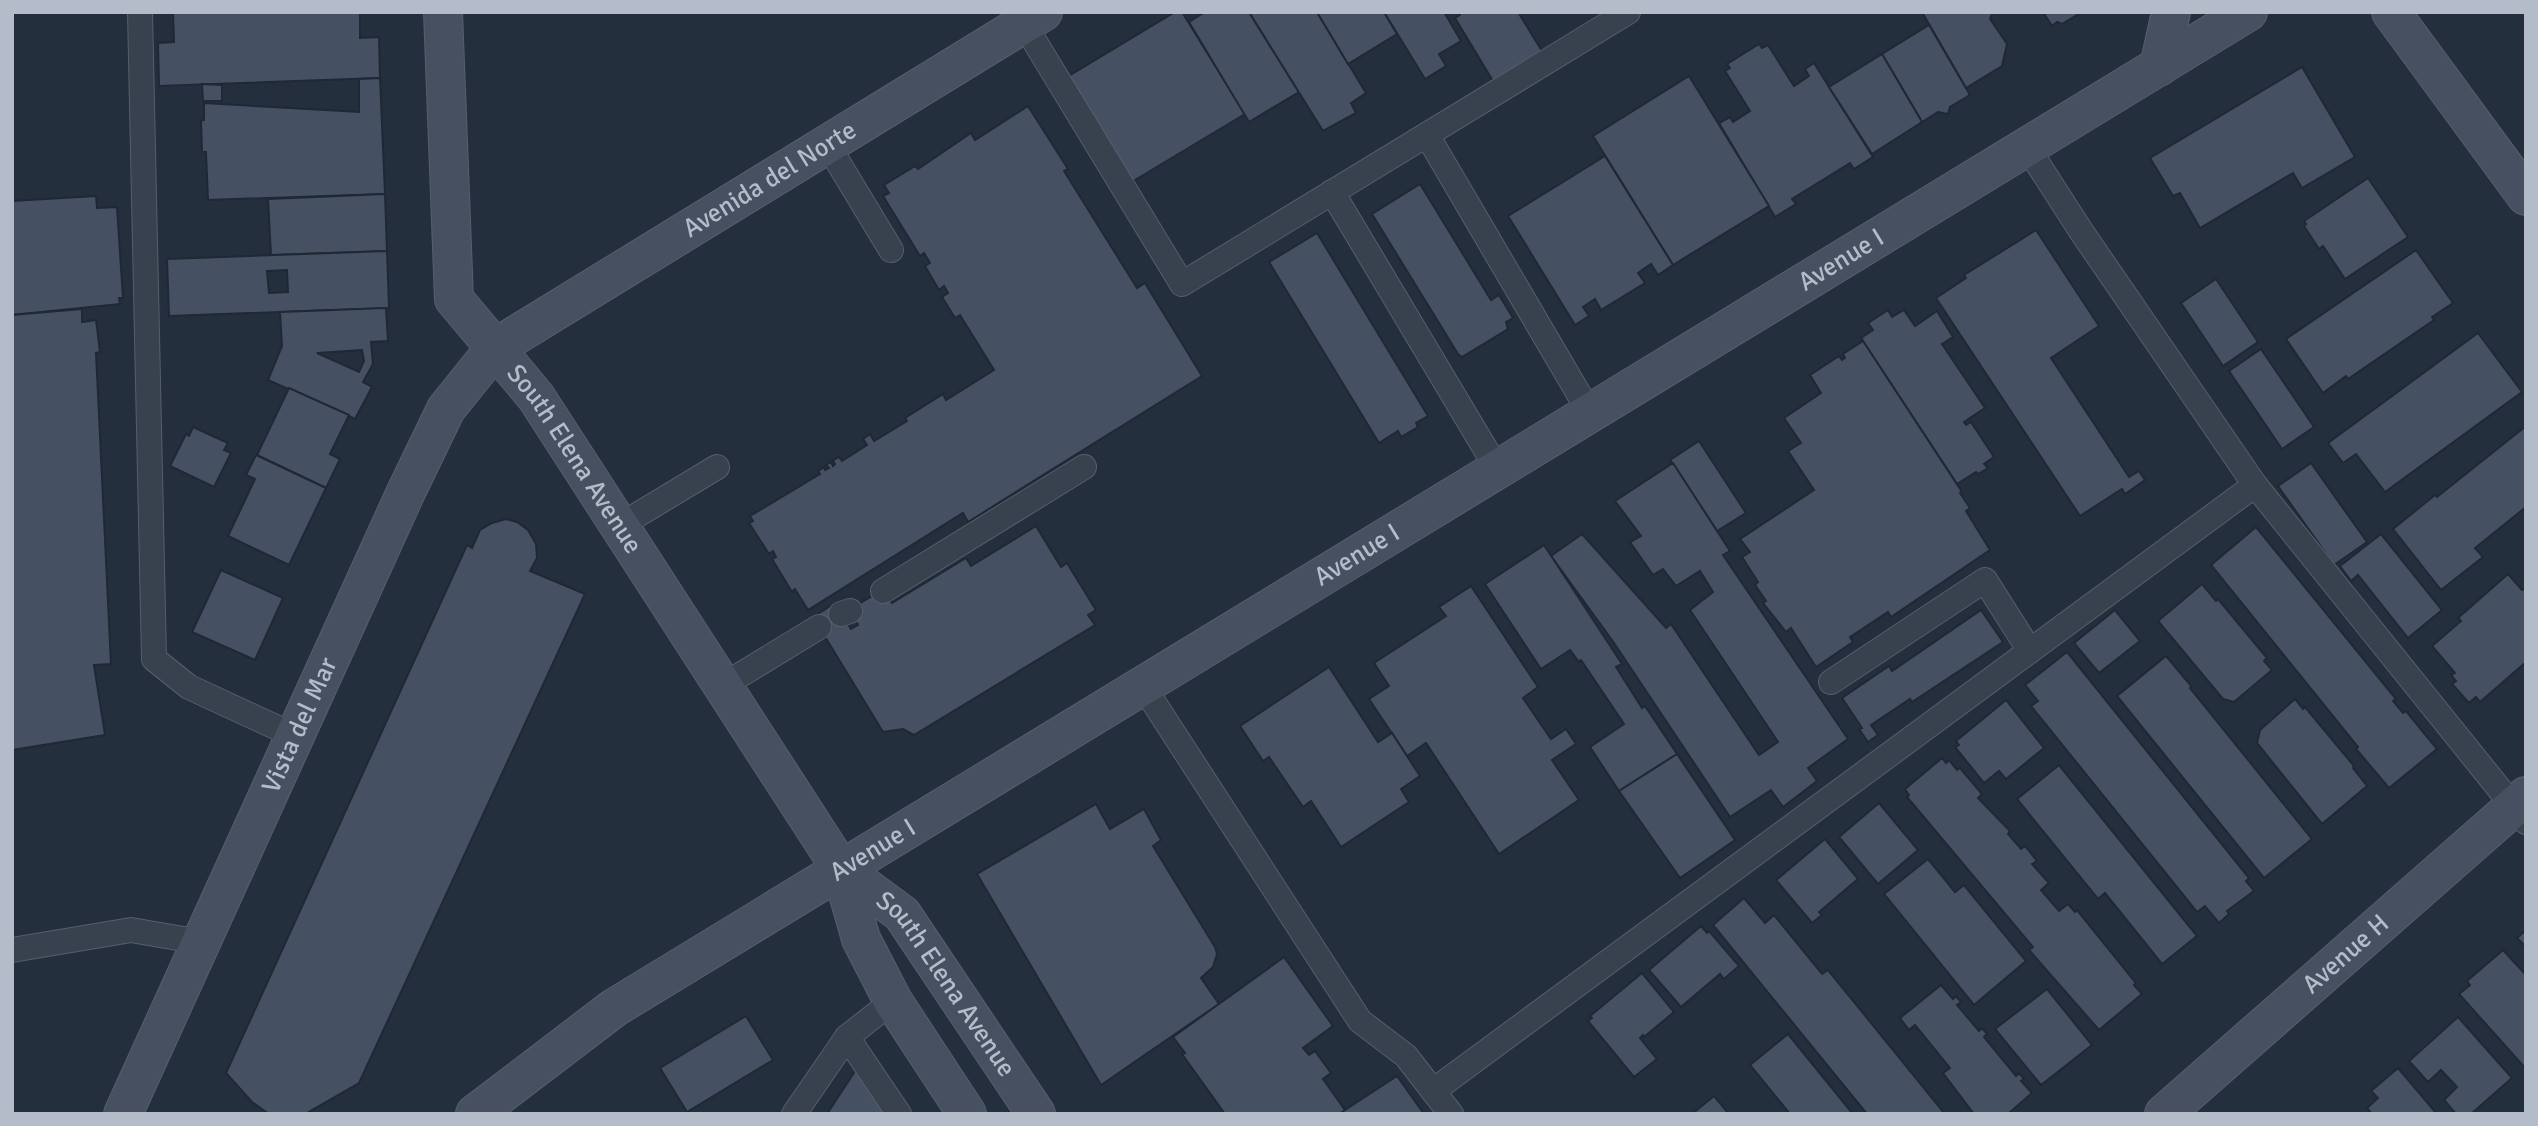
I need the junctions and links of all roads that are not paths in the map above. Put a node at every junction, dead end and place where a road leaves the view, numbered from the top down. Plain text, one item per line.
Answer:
1 (140, 12) edge
2 (443, 12) edge
3 (1628, 12) edge
4 (2171, 12) edge
5 (2248, 12) edge
6 (2391, 12) edge
7 (1034, 18) edge
8 (2159, 67) junction
9 (1427, 135) junction
10 (827, 144) junction
11 (2027, 147) junction
12 (1332, 192) junction
13 (2526, 196) edge
14 (891, 250) dead end
15 (495, 348) junction
16 (1590, 413) junction
17 (717, 467) dead end
18 (1084, 467) dead end
19 (1498, 470) junction
20 (2255, 485) junction
21 (619, 526) junction
22 (883, 591) dead end
23 (819, 627) dead end
24 (2030, 651) junction
25 (1831, 682) dead end
26 (723, 686) junction
27 (1143, 686) junction
28 (295, 736) junction
29 (2521, 808) edge
30 (841, 869) junction
31 (201, 942) junction
32 (12, 950) edge
33 (893, 1001) junction
34 (847, 1037) junction
35 (1433, 1091) junction
36 (124, 1114) edge
37 (475, 1114) edge
38 (794, 1114) edge
39 (899, 1114) edge
40 (967, 1114) edge
41 (1036, 1114) edge
42 (1451, 1114) edge
43 (2164, 1114) edge

1 - 28 lane
2 - 15 street, South Elena Avenue
3 - 9 lane
4 - 8 street
5 - 8 street, Avenue I
6 - 13 street
7 - 10 street, Avenida del Norte
7 - 12 lane
8 - 11 street, Avenue I
9 - 12 lane
9 - 16 lane
10 - 14 lane
10 - 15 street, Avenida del Norte
11 - 16 street, Avenue I
11 - 20 lane
12 - 19 lane
15 - 21 street, South Elena Avenue
15 - 28 street, Vista del Mar
16 - 19 street, Avenue I
17 - 21 lane
18 - 22 lane
19 - 27 street, Avenue I
20 - 24 lane
20 - 29 lane
21 - 26 street, South Elena Avenue
23 - 26 lane
24 - 25 lane
24 - 35 lane
26 - 30 street, South Elena Avenue
27 - 30 street, Avenue I
27 - 35 lane
28 - 31 street, Vista del Mar
29 - 43 street, Avenue H
30 - 33 street, South Elena Avenue
30 - 37 street, Avenue I
30 - 41 street, South Elena Avenue
31 - 32 lane
31 - 36 street, Vista del Mar
33 - 34 lane
33 - 40 street, South Elena Avenue
34 - 38 lane
34 - 39 lane
35 - 42 lane

